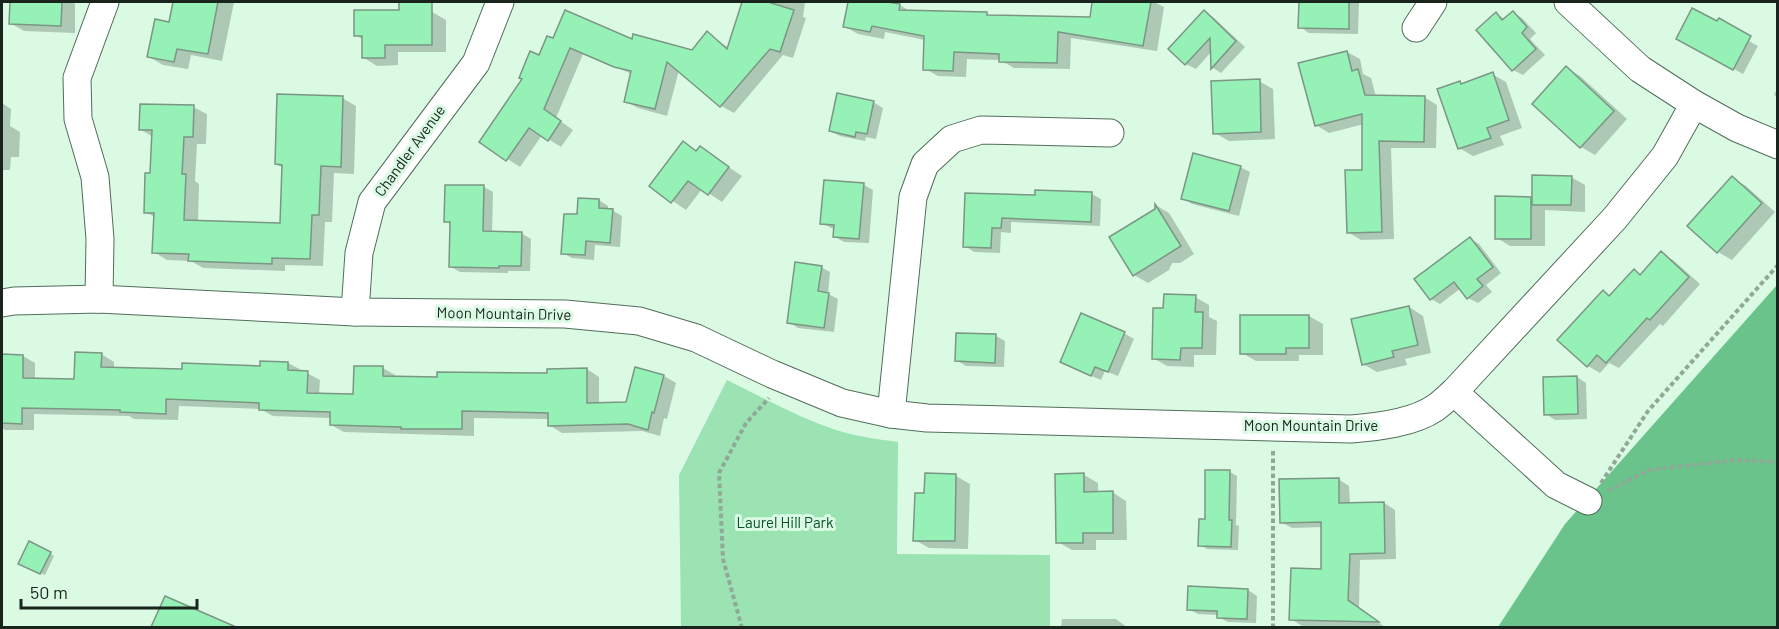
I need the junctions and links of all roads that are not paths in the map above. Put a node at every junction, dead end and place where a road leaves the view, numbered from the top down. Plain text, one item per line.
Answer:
1 (105, 2) edge
2 (500, 2) edge
3 (1433, 2) edge
4 (1568, 2) edge
5 (1416, 28) dead end
6 (1694, 104) junction
7 (1110, 133) dead end
8 (1778, 145) edge
9 (99, 299) junction
10 (2, 303) edge
11 (355, 312) junction
12 (1454, 392) junction
13 (891, 414) junction
14 (1588, 501) road end

1 - 9 street
2 - 11 street, Chandler Avenue
3 - 5 street
4 - 6 street
6 - 8 street
6 - 12 street, Moon Mountain Drive
7 - 13 street
9 - 10 street, Moon Mountain Drive
9 - 11 street, Moon Mountain Drive
11 - 13 street, Moon Mountain Drive
12 - 13 street, Moon Mountain Drive
12 - 14 street

